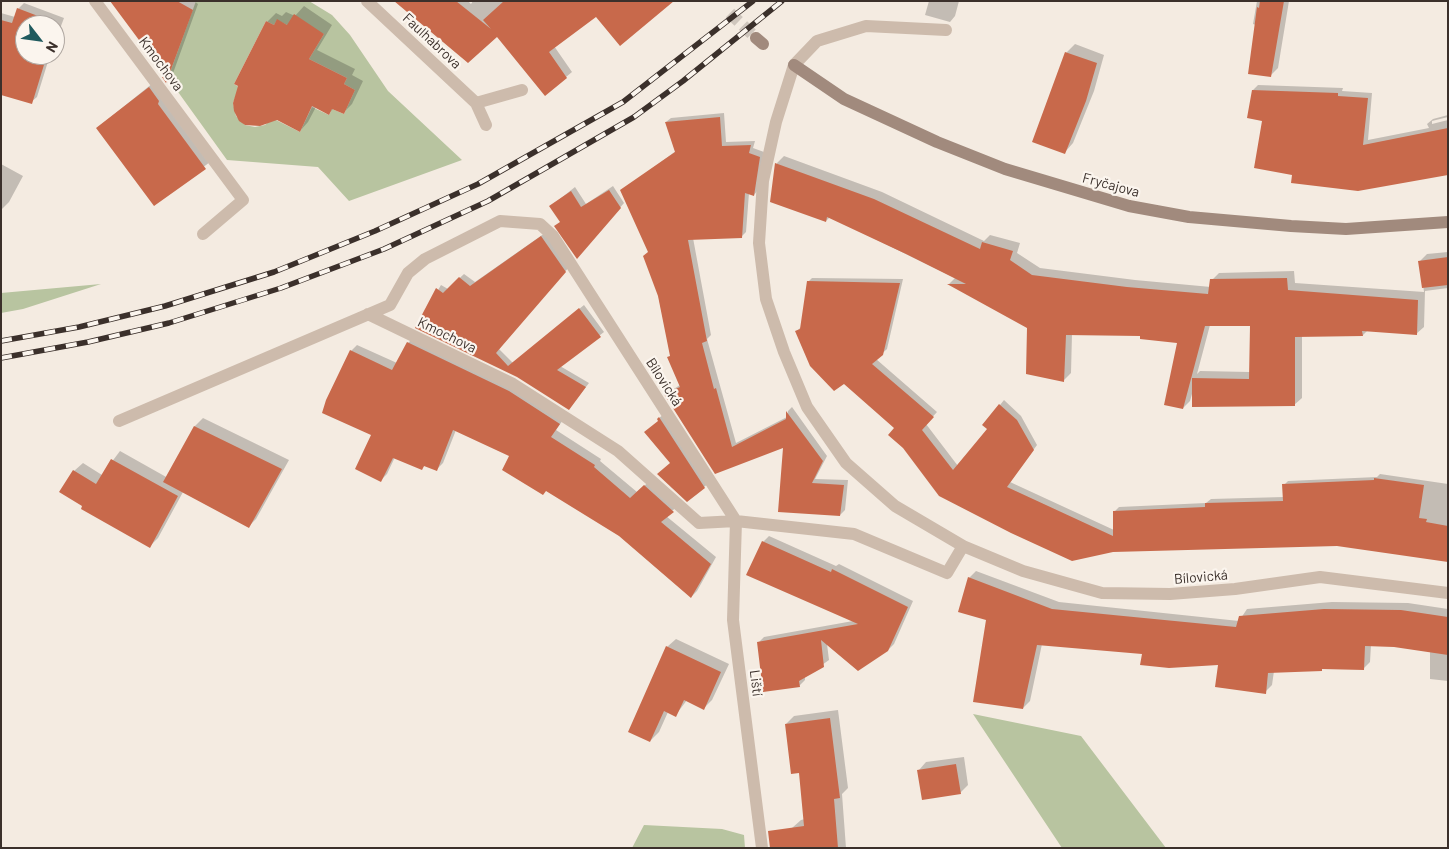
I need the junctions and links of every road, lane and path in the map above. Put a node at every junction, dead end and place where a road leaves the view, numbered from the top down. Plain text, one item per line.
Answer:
1 (95, 1) edge
2 (367, 1) edge
3 (946, 30) dead end
4 (794, 65) junction
5 (522, 90) dead end
6 (476, 104) junction
7 (486, 125) dead end
8 (1448, 222) edge
9 (202, 234) dead end
10 (368, 314) junction
11 (119, 421) dead end
12 (736, 520) junction
13 (963, 546) junction
14 (1448, 593) edge
15 (762, 848) edge

1 - 9 street, Kmochova
2 - 6 street, Faulhabrova
3 - 4 street
4 - 8 main road, Fryčajova
4 - 13 street, Bílovická
5 - 6 street
6 - 7 street, Faulhabrova
10 - 11 street
10 - 12 street, Kmochova
10 - 12 street, Bílovická
12 - 13 street
12 - 15 street, Liští
13 - 14 street, Bílovická

